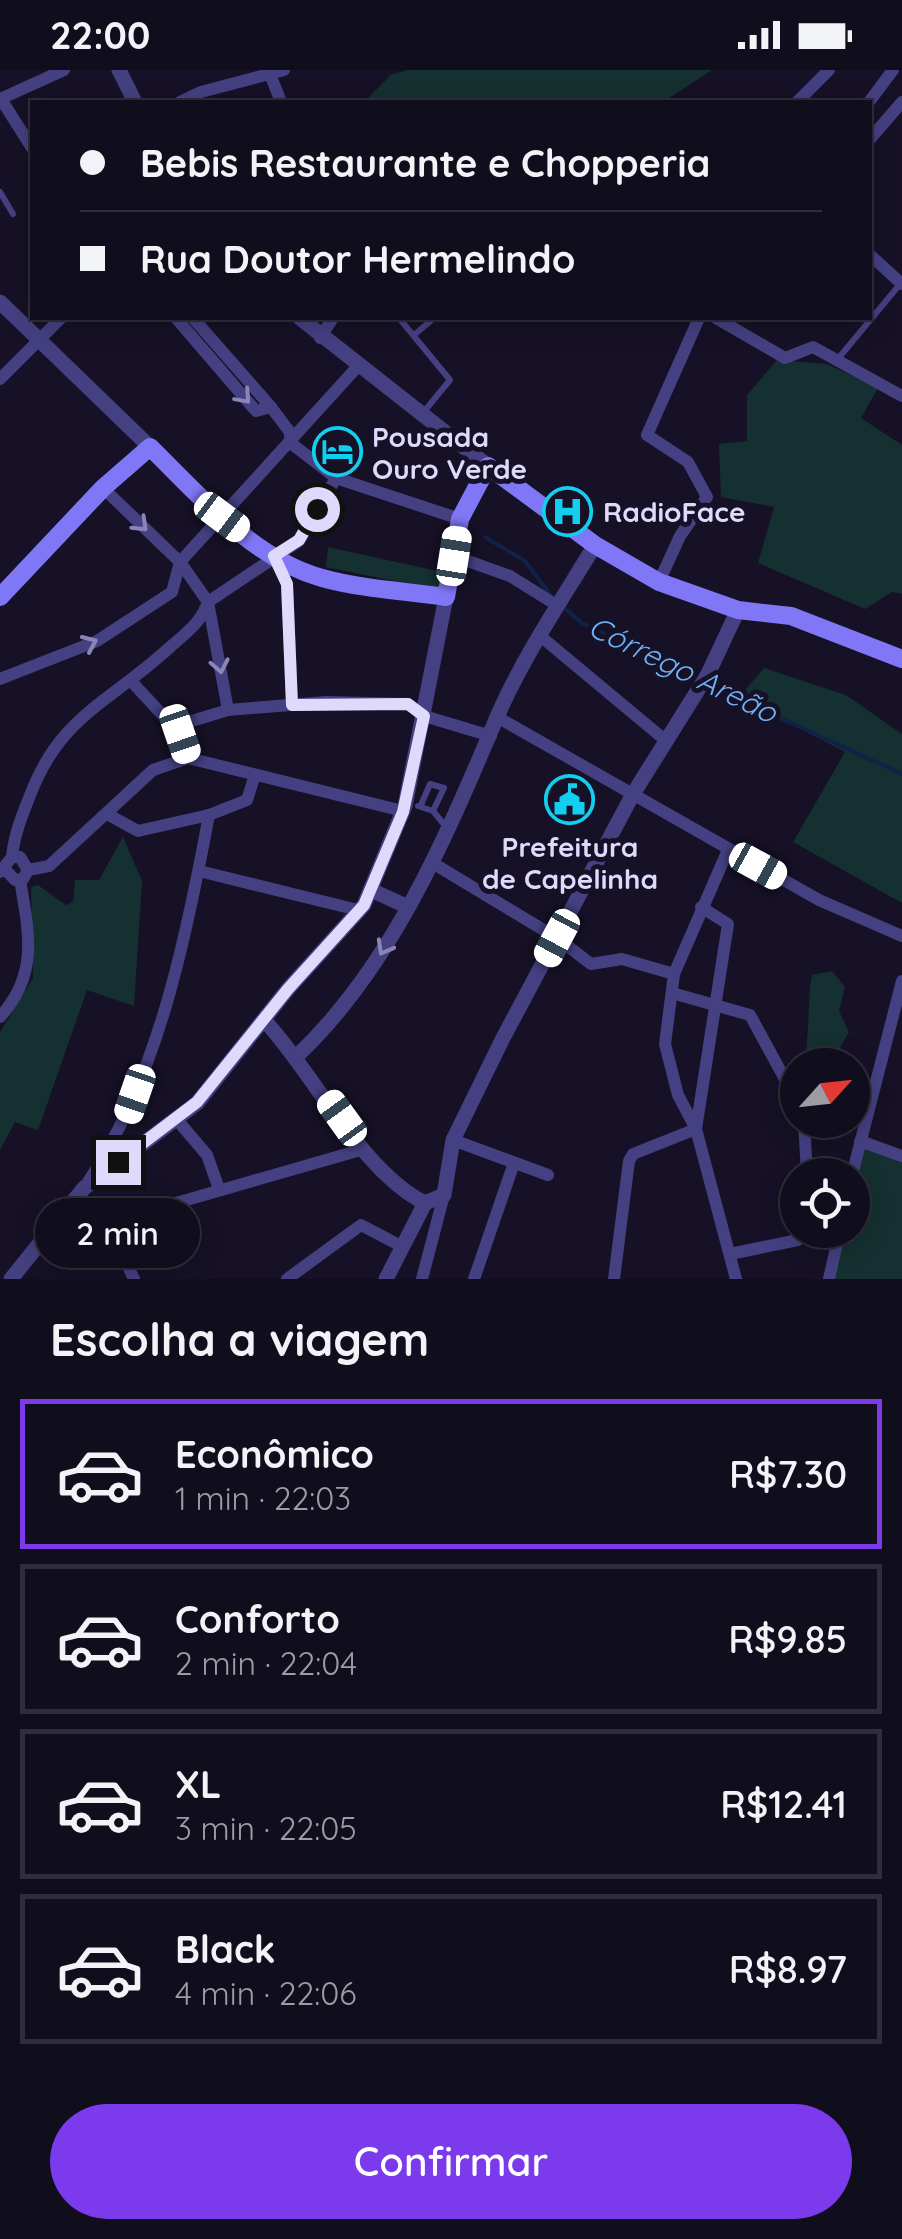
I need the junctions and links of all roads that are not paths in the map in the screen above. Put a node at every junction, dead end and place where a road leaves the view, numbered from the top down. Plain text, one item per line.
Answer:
1 (64, 70) edge
2 (119, 70) edge
3 (829, 70) edge
4 (893, 70) edge
5 (277, 72) edge
6 (879, 90) junction
7 (205, 97) edge
8 (1, 99) edge
9 (134, 100) edge
10 (281, 100) edge
11 (800, 100) edge
12 (871, 100) edge
13 (899, 105) edge
14 (872, 137) edge
15 (30, 145) edge
16 (0, 192) edge
17 (13, 214) dead end
18 (872, 258) edge
19 (902, 283) edge
20 (0, 302) edge
21 (872, 319) edge
22 (60, 320) edge
23 (178, 320) edge
24 (194, 320) edge
25 (302, 320) edge
26 (332, 320) edge
27 (401, 320) edge
28 (432, 320) edge
29 (698, 320) edge
30 (719, 320) edge
31 (871, 320) edge
32 (414, 335) junction
33 (320, 338) junction
34 (37, 339) junction
35 (228, 358) junction
36 (837, 360) junction
37 (359, 366) junction
38 (217, 368) junction
39 (0, 378) edge
40 (902, 396) edge
41 (271, 406) junction
42 (421, 415) junction
43 (292, 444) junction
44 (150, 448) junction
45 (488, 466) junction
46 (336, 478) junction
47 (103, 488) junction
48 (222, 517) junction
49 (460, 520) junction
50 (595, 545) junction
51 (274, 556) junction
52 (454, 556) junction
53 (180, 562) junction
54 (659, 582) junction
55 (0, 597) edge
56 (446, 597) junction
57 (208, 602) junction
58 (560, 603) junction
59 (738, 610) junction
60 (539, 635) junction
61 (902, 659) edge
62 (0, 679) edge
63 (132, 682) junction
64 (292, 705) junction
65 (228, 710) junction
66 (424, 716) junction
67 (497, 718) junction
68 (172, 727) junction
69 (490, 736) junction
70 (665, 740) junction
71 (188, 758) junction
72 (255, 775) junction
73 (632, 794) junction
74 (409, 808) junction
75 (433, 811) junction
76 (107, 814) junction
77 (209, 815) junction
78 (448, 828) junction
79 (728, 850) junction
80 (431, 862) junction
81 (199, 871) junction
82 (11, 873) edge
83 (371, 890) junction
84 (406, 906) junction
85 (701, 906) junction
86 (358, 910) junction
87 (902, 936) edge
88 (557, 938) junction
89 (674, 974) junction
90 (902, 981) edge
91 (672, 993) junction
92 (715, 1003) junction
93 (0, 1016) edge
94 (265, 1021) junction
95 (297, 1056) junction
96 (780, 1070) edge
97 (178, 1121) junction
98 (696, 1129) junction
99 (452, 1140) junction
100 (860, 1141) junction
101 (364, 1148) junction
102 (902, 1156) edge
103 (856, 1158) edge
104 (514, 1163) junction
105 (548, 1175) dead end
106 (84, 1188) junction
107 (219, 1189) junction
108 (444, 1196) junction
109 (426, 1203) junction
110 (780, 1244) edge
111 (403, 1247) junction
112 (836, 1248) edge
113 (730, 1254) junction
114 (11, 1279) edge
115 (134, 1279) edge
116 (288, 1279) edge
117 (386, 1279) edge
118 (422, 1279) edge
119 (474, 1279) edge
120 (614, 1279) edge
121 (736, 1279) edge
122 (830, 1279) edge

1 - 8 street
2 - 9 street
3 - 11 street
4 - 6 street
5 - 7 street
5 - 10 street
6 - 12 street
6 - 13 street
8 - 15 street
13 - 14 street
16 - 17 lane
18 - 19 street
19 - 21 lane
20 - 34 street
22 - 34 street
23 - 38 street
24 - 35 street
25 - 33 street
26 - 33 street
27 - 32 lane
28 - 32 lane
29 - 54 street
30 - 36 street
31 - 36 lane
32 - 42 lane
33 - 37 street
34 - 39 street
34 - 44 street
35 - 38 street
35 - 41 street
36 - 40 street
37 - 42 street
37 - 43 street
38 -> 41 street
41 - 43 street
42 - 45 street
43 - 46 street
43 - 48 street
44 - 47 main road
44 - 48 main road
45 - 49 main road
45 - 50 main road
46 - 49 street
46 - 51 street
47 -> 53 street
47 - 55 main road
48 - 51 main road
48 - 53 street
49 - 52 main road
50 - 54 main road
50 - 58 street
51 - 56 main road
51 - 57 street
51 - 64 street
52 - 56 main road
52 - 58 street
53 - 57 street
62 -> 53 street
54 - 59 main road
56 - 66 street
57 - 63 street
57 -> 65 street
58 - 60 street
59 - 61 main road
59 - 70 street
60 - 67 street
60 - 70 street
63 - 68 street
63 - 82 street
64 - 65 street
64 - 66 street
65 - 68 street
66 - 69 street
66 - 74 street
67 - 69 street
67 - 73 street
68 - 71 street
69 - 78 street
70 - 73 street
71 - 72 street
71 - 76 street
72 - 74 street
72 - 77 street
73 - 79 street
73 - 88 street
74 - 75 lane
74 - 75 lane
74 - 83 street
75 - 78 lane
76 - 77 street
76 - 82 street
77 - 81 street
78 - 80 street
79 - 85 street
79 - 87 street
80 - 84 street
80 - 88 street
81 - 86 street
81 - 106 street
82 - 93 street
83 - 84 street
83 - 86 street
84 -> 95 street
85 - 89 street
85 - 92 street
86 - 94 street
88 - 89 street
88 - 99 street
89 - 91 street
90 - 100 street
91 - 92 street
91 - 98 street
92 - 96 street
92 - 98 street
94 - 95 street
94 - 97 street
95 - 101 street
97 - 106 street
97 - 107 street
98 - 113 street
98 - 120 street
99 - 104 street
99 - 108 street
100 - 102 street
100 - 103 street
101 - 107 street
101 - 109 street
104 - 105 street
104 - 119 street
106 - 114 street
107 - 115 street
108 - 109 street
108 - 118 street
109 - 111 street
110 - 113 street
111 - 116 street
111 - 117 street
112 - 122 street
113 - 121 street

